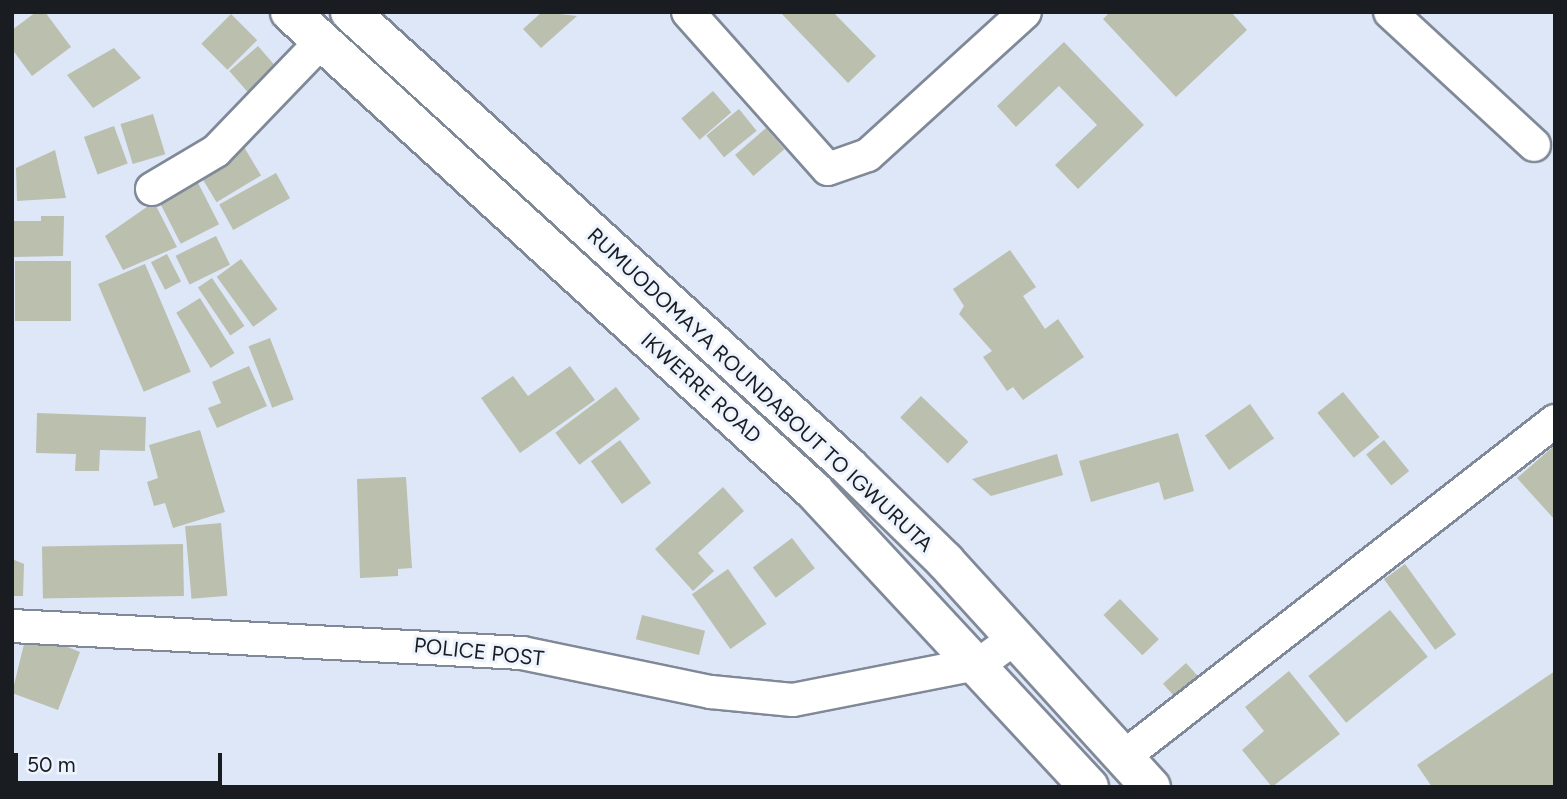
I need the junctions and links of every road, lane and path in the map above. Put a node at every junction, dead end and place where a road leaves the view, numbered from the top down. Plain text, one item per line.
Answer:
1 (290, 12) edge
2 (350, 12) edge
3 (688, 12) edge
4 (1025, 12) edge
5 (1390, 12) edge
6 (322, 41) junction
7 (1534, 145) dead end
8 (152, 189) dead end
9 (1555, 421) edge
10 (12, 626) edge
11 (1016, 637) junction
12 (981, 663) junction
13 (1126, 755) junction
14 (1089, 787) edge
15 (1150, 787) edge

1 - 6 main road, IKWERRE ROAD
2 - 11 main road, RUMUODOMAYA ROUNDABOUT TO IGWURUTA
3 - 4 street
5 - 7 street
6 - 8 street
6 - 12 main road, IKWERRE ROAD
9 - 13 street
10 - 12 street, POLICE POST
11 - 12 street
11 - 13 main road, RUMUODOMAYA ROUNDABOUT TO IGWURUTA
12 - 14 main road, IKWERRE ROAD
13 - 15 main road, RUMUODOMAYA ROUNDABOUT TO IGWURUTA

